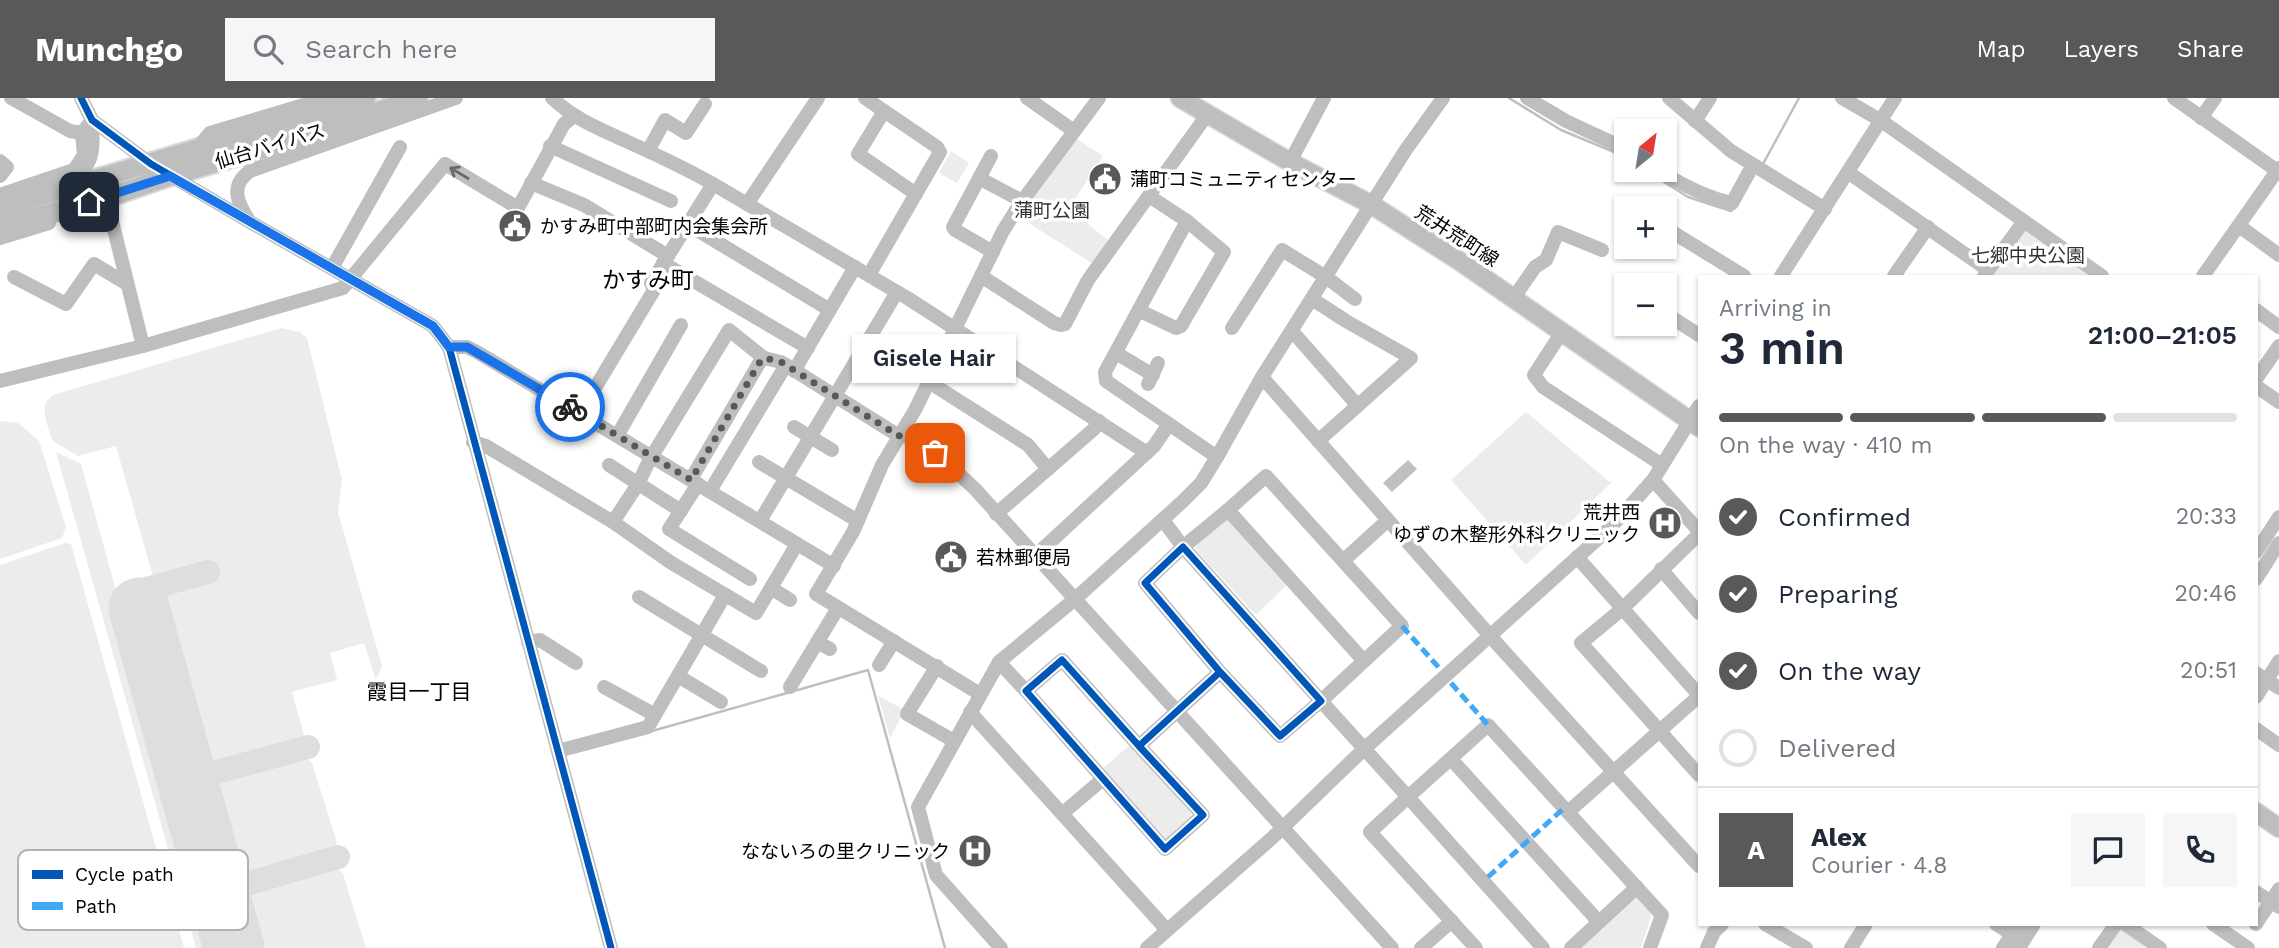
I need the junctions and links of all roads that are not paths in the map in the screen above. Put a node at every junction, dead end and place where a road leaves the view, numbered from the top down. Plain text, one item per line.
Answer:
1 (11, 98) edge
2 (81, 98) edge
3 (327, 98) edge
4 (366, 98) edge
5 (418, 98) edge
6 (456, 98) edge
7 (552, 98) edge
8 (818, 98) edge
9 (865, 98) edge
10 (1099, 98) edge
11 (1180, 98) edge
12 (1324, 98) edge
13 (1443, 98) edge
14 (1527, 98) edge
15 (1669, 98) edge
16 (1710, 98) edge
17 (1842, 98) edge
18 (1895, 98) edge
19 (2174, 98) edge
20 (2215, 98) edge
21 (1029, 99) edge
22 (705, 104) dead end
23 (884, 111) junction
24 (1207, 115) junction
25 (574, 116) junction
26 (2201, 118) junction
27 (92, 120) junction
28 (1881, 120) junction
29 (1695, 121) junction
30 (337, 125) junction
31 (1074, 131) junction
32 (82, 133) junction
33 (1614, 143) edge
34 (551, 146) junction
35 (400, 147) dead end
36 (195, 151) junction
37 (648, 151) junction
38 (991, 156) dead end
39 (0, 161) edge
40 (1290, 162) junction
41 (151, 164) junction
42 (1758, 168) junction
43 (2278, 170) edge
44 (1849, 173) junction
45 (0, 176) edge
46 (170, 176) junction
47 (979, 178) junction
48 (1677, 181) edge
49 (531, 183) junction
50 (713, 184) junction
51 (916, 194) junction
52 (0, 195) edge
53 (1149, 196) junction
54 (110, 201) junction
55 (671, 201) dead end
56 (1021, 201) junction
57 (747, 204) junction
58 (1372, 205) junction
59 (0, 208) edge
60 (1825, 209) junction
61 (2024, 220) junction
62 (1187, 221) junction
63 (250, 222) junction
64 (687, 224) junction
65 (2239, 226) junction
66 (0, 227) edge
67 (1928, 227) junction
68 (1677, 235) edge
69 (0, 238) edge
70 (1602, 250) dead end
71 (993, 252) junction
72 (2279, 255) edge
73 (666, 259) junction
74 (855, 267) junction
75 (332, 268) junction
76 (1986, 273) edge
77 (869, 275) junction
78 (1742, 275) edge
79 (1784, 275) edge
80 (1896, 275) edge
81 (2101, 275) edge
82 (2206, 275) edge
83 (14, 276) dead end
84 (981, 276) junction
85 (1326, 277) junction
86 (350, 278) junction
87 (127, 284) junction
88 (897, 292) junction
89 (1312, 299) junction
90 (1355, 299) dead end
91 (1513, 299) junction
92 (830, 310) junction
93 (1140, 311) junction
94 (2258, 311) edge
95 (1677, 321) edge
96 (681, 326) dead end
97 (2279, 327) edge
98 (956, 328) junction
99 (1233, 328) dead end
100 (1292, 331) junction
101 (1562, 332) junction
102 (1698, 334) edge
103 (143, 346) junction
104 (2279, 346) edge
105 (449, 347) junction
106 (807, 348) junction
107 (1116, 353) junction
108 (764, 358) junction
109 (790, 368) junction
110 (1153, 374) dead end
111 (1262, 377) junction
112 (3, 378) edge
113 (929, 382) junction
114 (2258, 389) edge
115 (835, 396) junction
116 (2279, 402) edge
117 (1358, 406) junction
118 (580, 413) junction
119 (1696, 418) edge
120 (1099, 421) junction
121 (1169, 424) junction
122 (794, 427) dead end
123 (900, 435) junction
124 (617, 436) junction
125 (810, 437) junction
126 (1318, 441) junction
127 (473, 442) junction
128 (832, 450) dead end
129 (1147, 453) junction
130 (652, 457) junction
131 (1217, 457) junction
132 (759, 462) dead end
133 (609, 465) dead end
134 (1662, 465) junction
135 (1048, 469) junction
136 (786, 477) junction
137 (1653, 480) junction
138 (638, 484) junction
139 (700, 485) junction
140 (1228, 510) junction
141 (681, 511) junction
142 (996, 514) junction
143 (2279, 517) edge
144 (1163, 520) junction
145 (1388, 520) junction
146 (760, 521) junction
147 (858, 521) junction
148 (613, 522) junction
149 (1698, 531) edge
150 (1698, 533) edge
151 (2279, 543) edge
152 (797, 544) junction
153 (1183, 547) junction
154 (2258, 549) edge
155 (1035, 556) junction
156 (1577, 558) junction
157 (1344, 560) junction
158 (834, 566) junction
159 (1661, 569) junction
160 (2258, 576) edge
161 (750, 579) dead end
162 (771, 588) junction
163 (724, 595) junction
164 (639, 597) dead end
165 (1075, 599) junction
166 (790, 600) dead end
167 (838, 608) junction
168 (1622, 609) junction
169 (1698, 612) edge
170 (1490, 634) junction
171 (701, 635) junction
172 (533, 641) junction
173 (894, 641) junction
174 (1364, 661) junction
175 (2279, 661) edge
176 (999, 662) junction
177 (576, 663) dead end
178 (879, 665) dead end
179 (937, 666) junction
180 (761, 671) dead end
181 (1220, 672) junction
182 (678, 676) junction
183 (2267, 680) edge
184 (604, 687) dead end
185 (790, 687) dead end
186 (1026, 691) junction
187 (980, 694) junction
188 (1698, 694) edge
189 (1698, 696) edge
190 (1321, 701) junction
191 (721, 702) dead end
192 (970, 712) junction
193 (1177, 712) junction
194 (655, 715) junction
195 (2258, 730) edge
196 (1660, 731) junction
197 (954, 741) junction
198 (2279, 745) edge
199 (1139, 746) junction
200 (1364, 749) junction
201 (558, 751) junction
202 (1451, 759) junction
203 (1615, 772) junction
204 (1698, 774) edge
205 (1103, 779) junction
206 (1408, 797) junction
207 (1568, 812) junction
208 (1063, 813) junction
209 (2258, 813) edge
210 (1284, 827) junction
211 (2279, 828) edge
212 (1698, 861) edge
213 (1637, 887) junction
214 (2279, 889) edge
215 (2258, 893) edge
216 (2275, 904) edge
217 (1452, 920) junction
218 (1599, 922) junction
219 (2258, 922) edge
220 (1720, 926) edge
221 (1768, 926) edge
222 (1862, 926) edge
223 (1999, 926) edge
224 (2115, 926) edge
225 (2128, 926) edge
226 (2216, 926) edge
227 (2255, 926) edge
228 (1167, 930) junction
229 (2021, 939) edge
230 (2244, 947) edge
231 (611, 948) edge
232 (1001, 948) edge
233 (1147, 948) edge
234 (1392, 948) edge
235 (1421, 948) edge
236 (1476, 948) edge
237 (1543, 948) edge
238 (1571, 948) edge
239 (1650, 948) edge
240 (1707, 948) edge
241 (1806, 948) edge
242 (1851, 948) edge
243 (2003, 948) edge
244 (2099, 948) edge
245 (2160, 948) edge

1 - 32 street
2 - 27 street
3 - 36 street
4 - 36 highway, 仙台バイパス
5 - 30 highway, 仙台バイパス
6 - 63 street
7 - 25 street
8 - 57 street
9 - 23 street
10 - 31 street
11 - 24 main road, 荒井荒町線
12 - 40 street
13 - 58 street
14 - 33 street
15 - 29 street
16 - 29 street
17 - 28 street
18 - 28 street
19 - 26 street
20 - 26 street
21 - 31 street
22 - 37 street
23 - 51 street
23 - 51 street
24 - 40 main road, 荒井荒町線
24 - 53 street
25 - 34 street
25 - 37 street
26 - 43 street
27 - 32 street
27 - 41 street
27 - 59 street
28 - 44 street
28 - 61 street
29 - 42 street
30 - 46 highway, 仙台バイパス
30 - 63 street
31 - 56 street
32 - 52 street
34 - 49 street
34 - 55 street
35 - 75 street
36 - 41 highway, 仙台バイパス
37 - 50 street
38 - 47 street
39 - 45 street
40 - 58 main road, 荒井荒町線
41 - 46 street
41 - 59 highway, 仙台バイパス
42 - 48 street
42 - 60 street
43 - 65 street
44 - 60 street
44 - 67 street
46 - 54 highway, 仙台バイパス
46 - 63 street
47 - 56 street
47 - 71 street
49 - 73 street
49 -> 86 street
50 - 57 street
50 - 64 street
51 - 77 street
53 - 62 street
53 - 84 street
54 - 66 highway, 仙台バイパス
54 - 69 street
54 - 87 street
56 - 71 street
57 - 74 street
58 - 85 street
58 - 91 main road, 荒井荒町線
60 - 79 street
61 - 76 street
61 - 81 street
62 - 93 street
62 - 93 street
63 - 75 street
64 - 73 street
64 - 92 street
65 - 72 street
65 - 82 street
67 - 76 street
67 - 80 street
68 - 78 street
70 - 91 street
71 - 84 street
73 - 106 street
73 - 118 street
74 - 77 street
74 - 92 street
75 - 86 street
77 - 88 street
83 - 87 street
84 - 98 street
85 - 89 street
85 - 90 street
85 - 99 street
86 - 103 street
86 - 105 street
87 - 103 street
88 - 98 street
88 - 115 street
89 - 100 street
89 - 117 street
91 - 101 main road, 荒井荒町線
92 - 106 street
93 - 107 street
94 - 97 street
95 - 102 street
96 - 124 street
98 - 113 street
98 - 120 street
100 - 111 street
100 - 117 street
101 - 119 main road, 荒井荒町線
101 - 134 street
103 - 112 street
104 - 114 street
105 - 118 street
105 - 127 street
106 - 109 street
107 - 110 street
107 - 121 street
108 - 109 street
108 - 130 street
108 - 139 street
109 - 115 street
109 - 139 street
111 - 126 street
111 - 131 street
113 - 123 street
113 - 135 street
114 - 116 street
115 - 123 street
115 - 125 street
117 - 126 street
118 - 124 street
119 - 134 street
120 - 129 street
120 - 135 street
121 - 129 street
121 - 131 street
122 - 125 street
123 - 142 street
123 - 147 street
124 - 130 street
125 - 128 street
125 - 136 street
126 - 145 street
127 - 148 street
127 - 172 street
129 - 155 street
130 - 138 street
130 - 139 street
131 - 144 street
132 - 136 street
133 - 138 street
134 - 137 street
135 - 142 street
136 - 146 street
136 - 147 street
137 - 149 street
137 - 156 street
138 - 141 street
138 - 148 street
139 - 141 street
139 - 146 street
140 - 153 street
140 - 157 street
140 - 174 street
141 - 161 street
142 - 155 street
143 - 154 street
144 - 153 street
144 - 165 street
145 - 157 street
145 - 170 street
146 - 152 street
147 - 158 street
148 - 163 street
150 - 159 street
151 - 160 street
152 - 158 street
152 - 162 street
153 - 181 street
153 - 190 street
155 - 165 street
156 - 168 street
156 - 170 street
157 - 174 street
158 - 167 street
159 - 168 street
159 - 169 street
162 - 163 street
162 - 166 street
163 - 171 street
164 - 171 street
165 - 176 street
165 - 193 street
167 - 173 street
167 - 185 street
168 - 188 street
168 - 196 street
170 - 200 street
170 - 203 street
171 - 180 street
171 - 182 street
172 - 177 street
172 - 201 street
173 - 178 street
173 - 179 street
174 - 190 street
175 - 183 street
176 - 186 street
176 - 187 street
179 - 187 street
179 - 197 street
181 - 190 street
181 - 193 street
182 - 191 street
182 - 194 street
184 - 194 street
186 - 199 street
186 - 205 street
187 - 192 street
189 - 196 street
190 - 200 street
192 - 197 street
192 - 208 street
193 - 199 street
193 - 210 street
194 - 201 street
195 - 198 street
196 - 203 street
196 - 204 street
197 - 232 street
199 - 205 street
200 - 206 street
200 - 210 street
201 - 231 street
202 - 206 street
202 - 207 street
202 - 218 street
203 - 207 street
203 - 212 street
205 - 208 street
206 - 217 street
206 - 237 street
207 - 213 street
208 - 228 street
209 - 211 main road
210 - 228 street
210 - 234 street
213 - 218 street
213 - 239 street
214 - 216 street
215 - 216 street
216 - 219 street
217 - 235 street
217 - 236 street
218 - 238 street
220 - 240 street
221 - 241 street
222 - 242 street
223 - 229 street
224 - 244 street
225 - 245 street
226 - 230 street
227 - 230 street
228 - 233 street
229 - 243 street

